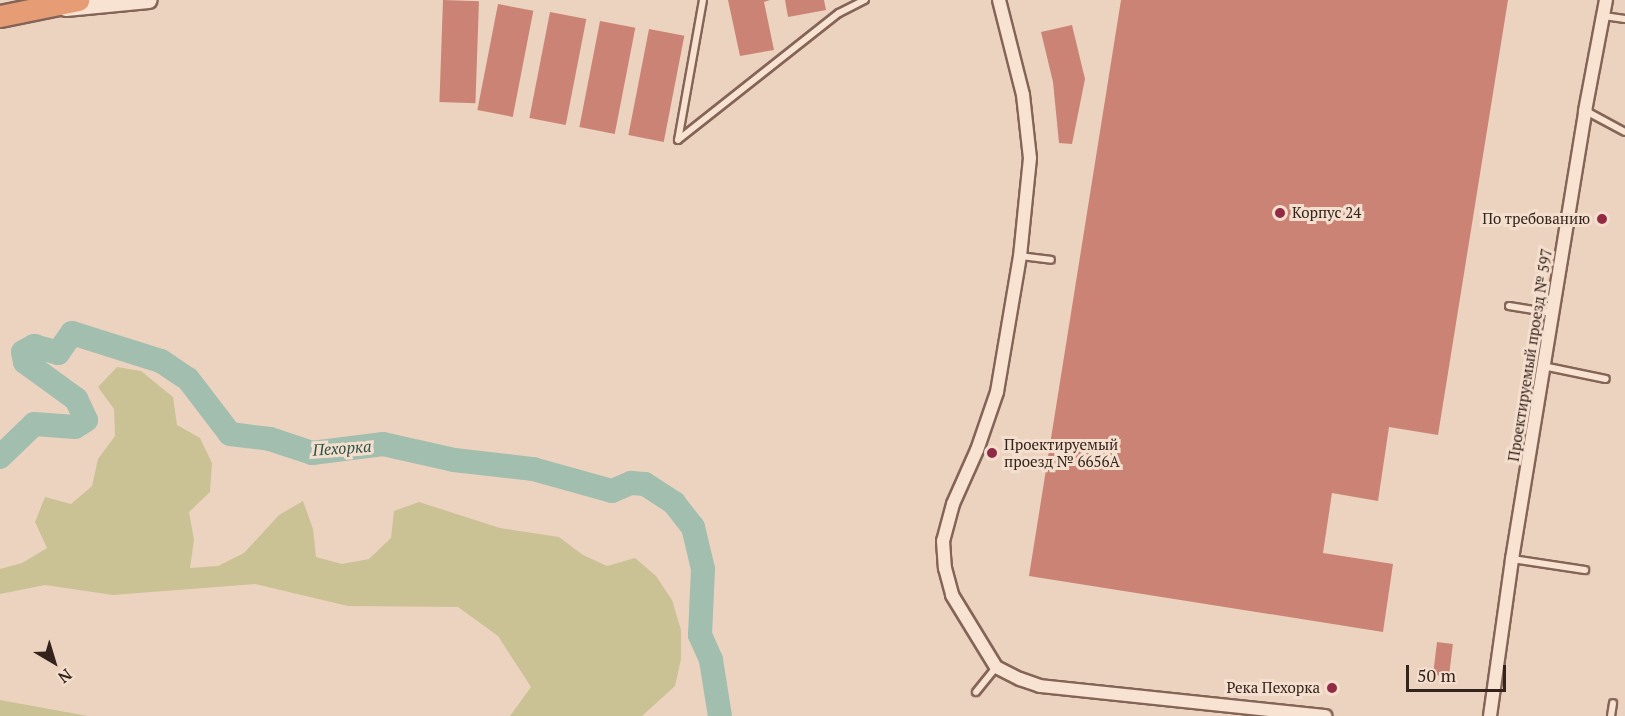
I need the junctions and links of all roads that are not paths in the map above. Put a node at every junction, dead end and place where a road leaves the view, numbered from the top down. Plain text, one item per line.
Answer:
1 (78, 0) edge
2 (149, 0) edge
3 (703, 0) edge
4 (865, 0) edge
5 (999, 0) edge
6 (1606, 0) edge
7 (9, 14) edge
8 (1604, 16) junction
9 (1625, 19) edge
10 (1585, 111) junction
11 (1625, 132) edge
12 (1020, 256) junction
13 (1052, 260) dead end
14 (1509, 306) dead end
15 (1552, 313) junction
16 (1543, 366) junction
17 (1606, 380) dead end
18 (1512, 560) junction
19 (1585, 570) dead end
20 (996, 667) junction
21 (976, 692) dead end
22 (1613, 703) dead end
23 (1325, 716) edge
24 (1490, 716) edge
25 (1611, 716) edge

1 - 7 highway
2 - 7 street
3 - 4 lane
5 - 12 street
6 - 8 street, Проектируемый проезд № 597
8 - 9 lane
8 - 10 street, Проектируемый проезд № 597
10 - 11 lane
10 - 15 street, Проектируемый проезд № 597
12 - 13 lane
12 - 20 street
14 - 15 lane
15 - 16 street, Проектируемый проезд № 597
16 - 17 lane
16 - 18 street, Проектируемый проезд № 597
18 - 19 lane
18 - 24 street, Проектируемый проезд № 597
20 - 21 lane
20 - 23 street
22 - 25 lane

